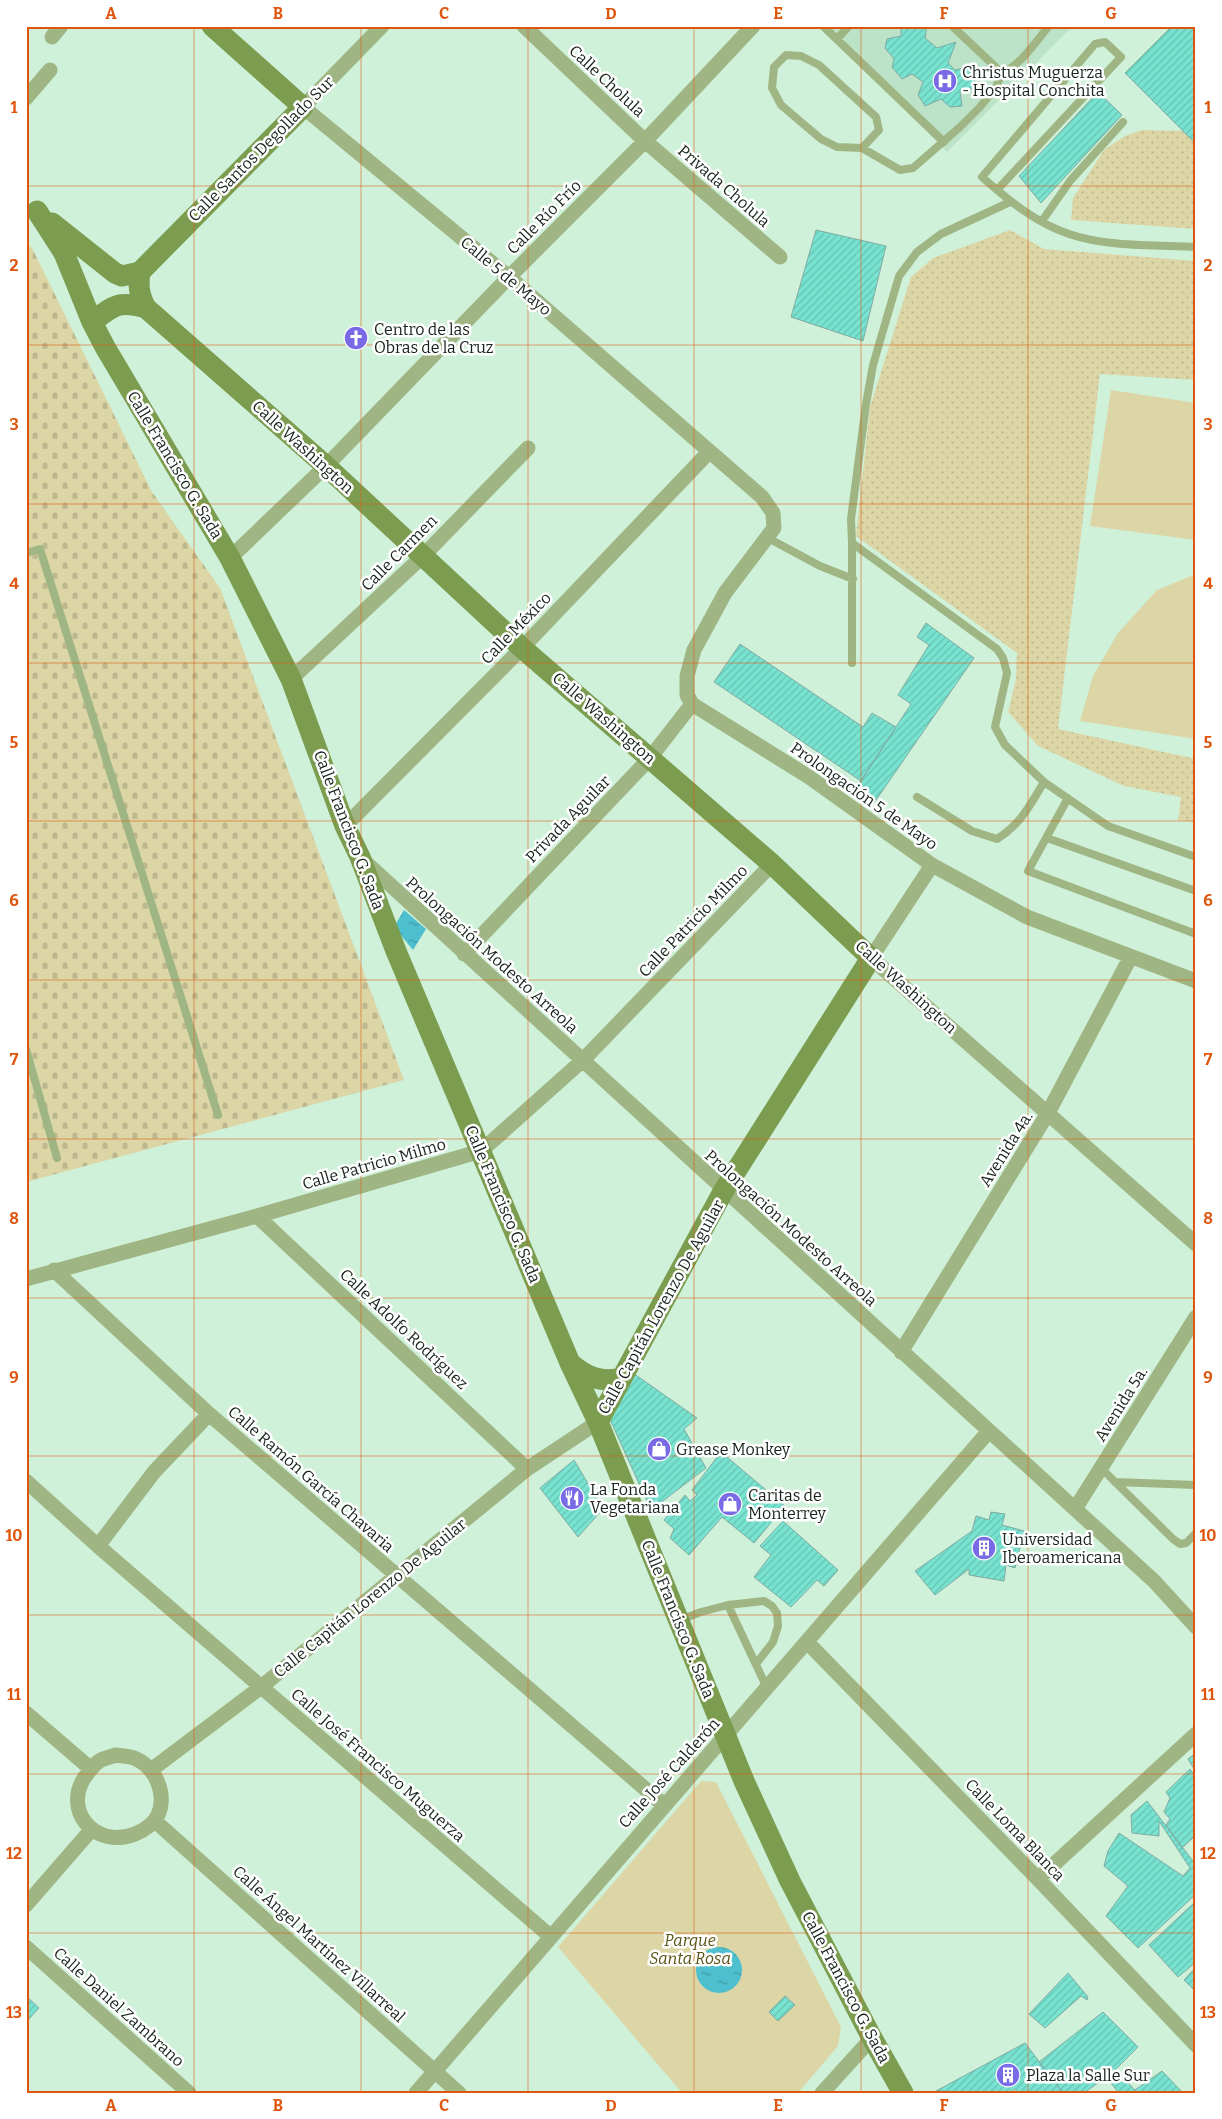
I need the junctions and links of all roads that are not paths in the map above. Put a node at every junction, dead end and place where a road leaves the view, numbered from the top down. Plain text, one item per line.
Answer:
1 (212, 26) edge
2 (382, 26) edge
3 (524, 26) edge
4 (753, 26) edge
5 (823, 26) edge
6 (849, 26) edge
7 (952, 26) edge
8 (1049, 26) edge
9 (837, 39) junction
10 (50, 70) dead end
11 (1002, 72) junction
12 (26, 98) edge
13 (303, 107) junction
14 (1123, 122) dead end
15 (645, 141) junction
16 (944, 142) junction
17 (862, 148) junction
18 (997, 190) junction
19 (1010, 202) junction
20 (32, 207) edge
21 (1042, 222) junction
22 (1196, 247) edge
23 (780, 257) dead end
24 (140, 272) junction
25 (508, 277) junction
26 (146, 308) junction
27 (92, 322) junction
28 (528, 448) dead end
29 (709, 452) junction
30 (326, 466) junction
31 (768, 538) junction
32 (852, 543) junction
33 (26, 553) edge
34 (423, 556) junction
35 (230, 558) junction
36 (853, 580) junction
37 (522, 648) junction
38 (852, 663) dead end
39 (291, 679) junction
40 (692, 704) junction
41 (650, 758) junction
42 (1044, 782) junction
43 (917, 798) dead end
44 (1068, 798) junction
45 (345, 826) junction
46 (1047, 838) junction
47 (360, 857) junction
48 (1196, 857) edge
49 (772, 864) junction
50 (932, 865) junction
51 (1196, 891) edge
52 (1196, 934) edge
53 (464, 954) junction
54 (871, 958) junction
55 (1130, 958) junction
56 (1196, 982) edge
57 (26, 1049) edge
58 (582, 1061) junction
59 (1048, 1114) junction
60 (218, 1115) dead end
61 (481, 1151) junction
62 (57, 1158) dead end
63 (724, 1190) junction
64 (257, 1216) junction
65 (1196, 1244) edge
66 (54, 1270) junction
67 (26, 1279) edge
68 (1196, 1317) edge
69 (901, 1352) junction
70 (570, 1363) junction
71 (622, 1378) junction
72 (208, 1414) junction
73 (598, 1422) junction
74 (989, 1432) junction
75 (1101, 1468) junction
76 (527, 1469) junction
77 (26, 1481) edge
78 (1115, 1482) junction
79 (1196, 1485) edge
80 (1075, 1509) junction
81 (1196, 1533) edge
82 (98, 1546) junction
83 (396, 1576) junction
84 (728, 1605) junction
85 (678, 1621) junction
86 (1196, 1627) edge
87 (807, 1642) junction
88 (756, 1664) junction
89 (261, 1686) junction
90 (768, 1688) junction
91 (26, 1713) edge
92 (1196, 1734) edge
93 (726, 1735) junction
94 (91, 1768) junction
95 (151, 1770) junction
96 (664, 1805) junction
97 (155, 1821) junction
98 (92, 1829) junction
99 (1038, 1878) junction
100 (26, 1905) edge
101 (550, 1936) junction
102 (26, 1947) edge
103 (872, 2038) junction
104 (1196, 2045) edge
105 (435, 2071) junction
106 (188, 2093) edge
107 (416, 2093) edge
108 (459, 2093) edge
109 (822, 2093) edge
110 (903, 2093) edge

1 - 13 street, Calle 5 de Mayo
2 - 13 street, Calle Santos Degollado Sur
3 - 15 street, Calle Cholula
4 - 15 street, Calle Río Frío
5 - 9 lane
6 - 9 lane
7 - 11 lane
8 - 11 lane
9 - 16 lane
10 - 12 street
11 - 16 lane
13 - 24 street, Calle Santos Degollado Sur
13 - 25 street, Calle 5 de Mayo
14 - 21 lane
15 - 23 street, Privada Cholula
15 - 25 street, Calle Río Frío
16 - 17 lane
17 - 17 lane
18 - 18 lane
18 - 19 lane
19 - 21 lane
19 - 32 lane
20 - 24 street
20 - 27 street, Calle Francisco G. Sada
21 - 22 lane
24 - 26 street
25 - 29 street, Calle 5 de Mayo
25 - 30 street, Calle Río Frío
26 - 27 street
26 - 30 street, Calle Washington
27 - 35 street, Calle Francisco G. Sada
28 - 34 street, Calle Carmen
29 - 31 street, Calle 5 de Mayo
29 - 37 street, Calle México
30 - 34 street, Calle Washington
30 - 35 street, Calle Río Frío
31 - 36 lane
31 - 40 street
32 - 36 lane
32 - 42 lane
33 - 60 lane
34 - 37 street, Calle Washington
34 - 39 street, Calle Carmen
35 - 39 street, Calle Francisco G. Sada
36 - 38 lane
37 - 41 street, Calle Washington
37 - 45 street, Calle México
39 - 45 street, Calle Francisco G. Sada
40 - 41 street, Privada Aguilar
40 - 50 street, Prolongación 5 de Mayo
41 - 49 street, Calle Washington
41 - 53 street, Privada Aguilar
42 - 43 lane
42 - 44 lane
44 - 46 lane
44 - 48 lane
45 - 47 street, Calle Francisco G. Sada
46 - 51 lane
46 - 52 lane
47 - 53 street, Prolongación Modesto Arreola
47 - 61 street, Calle Francisco G. Sada
49 - 54 street, Calle Washington
49 - 58 street, Calle Patricio Milmo
50 - 54 street, Calle Capitán Lorenzo De Aguilar
50 - 55 street, Prolongación 5 de Mayo
53 - 58 street, Prolongación Modesto Arreola
54 - 59 street, Calle Washington
54 - 63 street, Calle Capitán Lorenzo De Aguilar
55 - 56 street, Prolongación 5 de Mayo
55 - 59 street, Avenida 4a.
57 - 62 lane
58 - 61 street, Calle Patricio Milmo
58 - 63 street, Prolongación Modesto Arreola
59 - 65 street, Calle Washington
59 - 69 street, Avenida 4a.
61 - 64 street, Calle Patricio Milmo
61 - 70 street, Calle Francisco G. Sada
63 - 69 street, Prolongación Modesto Arreola
63 - 71 street, Calle Capitán Lorenzo De Aguilar
64 - 66 street, Calle Patricio Milmo
64 - 76 street, Calle Adolfo Rodríguez
66 - 67 street, Calle Patricio Milmo
66 - 72 street, Calle Ramón García Chavaria
68 - 75 street, Avenida 5a.
69 - 74 street, Prolongación Modesto Arreola
70 - 71 street
70 - 73 street, Calle Francisco G. Sada
71 - 73 street, Calle Capitán Lorenzo De Aguilar
72 - 82 street
72 - 83 street, Calle Ramón García Chavaria
73 - 76 street, Calle Capitán Lorenzo De Aguilar
73 - 85 street, Calle Francisco G. Sada
74 - 80 street, Prolongación Modesto Arreola
74 - 87 street, Calle José Calderón
75 - 78 lane
75 - 80 street, Avenida 5a.
76 - 83 street, Calle Capitán Lorenzo De Aguilar
77 - 82 street, Calle José Francisco Muguerza
78 - 79 lane
78 - 81 lane
80 - 86 street, Prolongación Modesto Arreola
82 - 89 street, Calle José Francisco Muguerza
83 - 89 street, Calle Capitán Lorenzo De Aguilar
83 - 96 street, Calle Ramón García Chavaria
84 - 85 lane
84 - 88 lane
84 - 88 lane
85 - 93 street, Calle Francisco G. Sada
87 - 90 street, Calle José Calderón
87 - 99 street, Calle Loma Blanca
88 - 90 lane
89 - 95 street, Calle Capitán Lorenzo De Aguilar
89 - 101 street, Calle José Francisco Muguerza
90 - 93 street, Calle José Calderón
91 - 94 street
92 - 99 street
93 - 96 street, Calle José Calderón
93 - 103 street, Calle Francisco G. Sada
94 - 95 street
94 - 98 street
95 - 97 street
96 - 101 street, Calle José Calderón
97 - 98 street
97 - 105 street, Calle Ángel Martínez Villarreal
98 - 100 street
99 - 104 street, Calle Loma Blanca
101 - 105 street, Calle José Calderón
102 - 106 street, Calle Daniel Zambrano
103 - 109 street
103 - 110 street, Calle Francisco G. Sada
105 - 107 street, Calle José Calderón
105 - 108 street, Calle Ángel Martínez Villarreal

